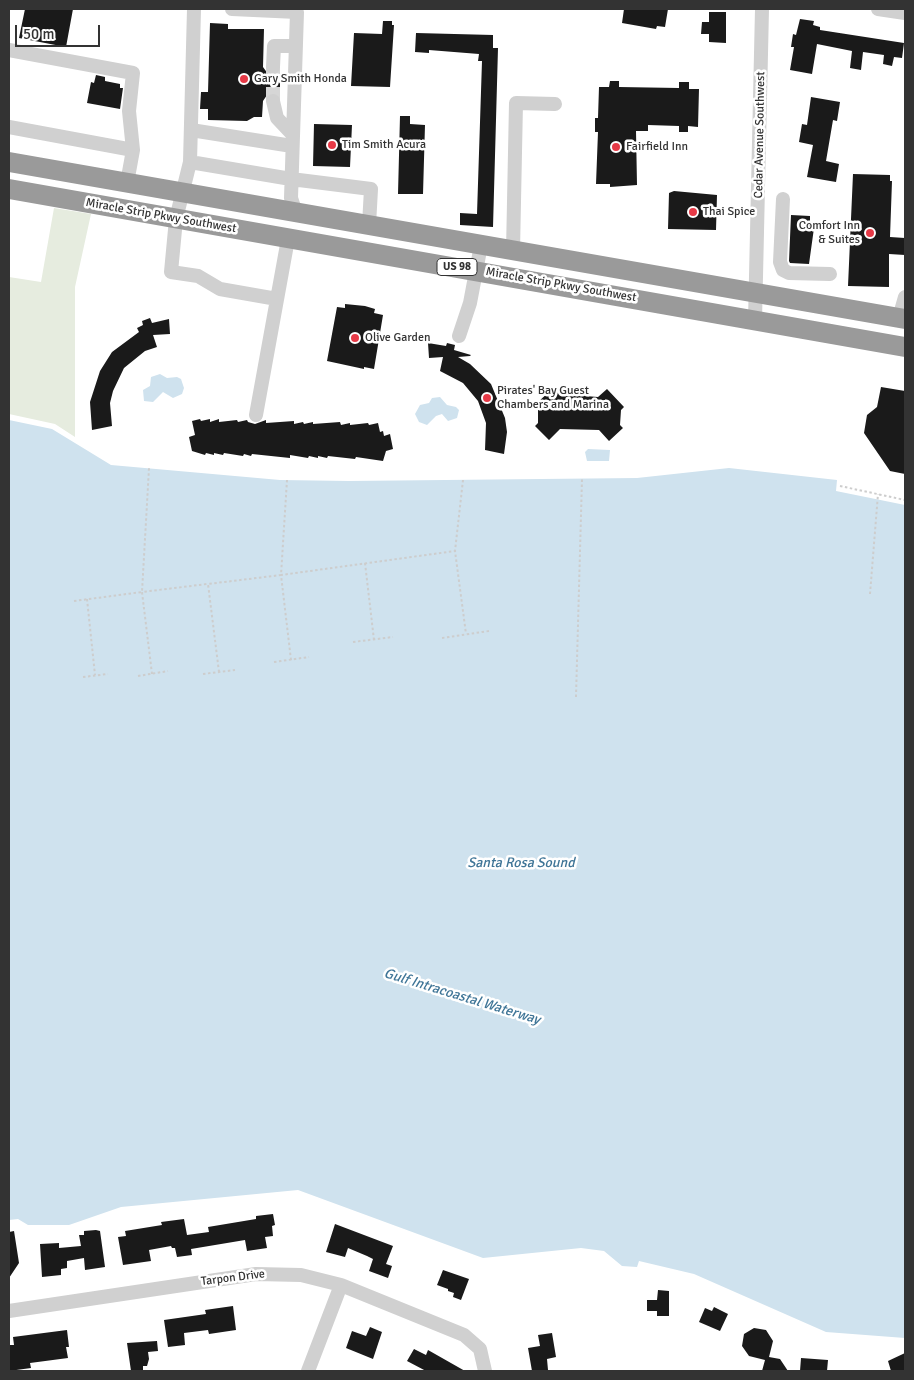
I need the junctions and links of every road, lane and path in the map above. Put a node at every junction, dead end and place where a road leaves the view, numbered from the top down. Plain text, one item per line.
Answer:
1 (194, 9) edge
2 (232, 9) edge
3 (762, 9) edge
4 (878, 9) edge
5 (905, 14) edge
6 (296, 46) junction
7 (9, 50) edge
8 (274, 67) tunnel mouth
9 (273, 101) tunnel mouth
10 (555, 104) dead end
11 (9, 127) edge
12 (191, 130) junction
13 (293, 140) junction
14 (133, 150) junction
15 (9, 162) edge
16 (190, 162) junction
17 (291, 179) junction
18 (127, 183) junction
19 (9, 189) edge
20 (183, 193) junction
21 (783, 199) dead end
22 (296, 212) junction
23 (176, 219) junction
24 (369, 225) junction
25 (288, 239) junction
26 (481, 245) junction
27 (513, 251) junction
28 (477, 271) junction
29 (830, 274) dead end
30 (756, 293) junction
31 (905, 298) edge
32 (277, 299) junction
33 (902, 318) edge
34 (755, 320) junction
35 (459, 336) dead end
36 (905, 347) edge
37 (256, 415) dead end
38 (149, 468) dead end
39 (582, 479) dead end
40 (287, 480) dead end
41 (463, 480) dead end
42 (840, 486) dead end
43 (878, 494) junction
44 (905, 500) edge
45 (455, 552) junction
46 (365, 563) junction
47 (282, 575) junction
48 (208, 584) junction
49 (142, 592) junction
50 (870, 594) dead end
51 (87, 599) junction
52 (74, 601) dead end
53 (489, 631) dead end
54 (466, 634) junction
55 (394, 637) dead end
56 (442, 638) dead end
57 (374, 640) junction
58 (353, 642) dead end
59 (309, 657) dead end
60 (291, 660) junction
61 (274, 662) dead end
62 (234, 670) dead end
63 (168, 671) dead end
64 (219, 672) junction
65 (108, 674) dead end
66 (152, 674) junction
67 (203, 674) dead end
68 (95, 675) junction
69 (138, 676) dead end
70 (83, 677) dead end
71 (576, 697) dead end
72 (341, 1285) junction
73 (9, 1311) edge
74 (308, 1371) edge
75 (485, 1371) edge

1 - 12 street
2 - 6 street
3 - 30 street, Cedar Avenue Southwest
4 - 5 street
6 - 8 street
6 - 13 street
7 - 14 street
9 - 13 street
10 - 27 street
11 - 14 street
12 - 13 street
12 - 16 street
13 - 17 street
14 - 18 street
15 - 18 highway, Miracle Strip Pkwy Southwest / US 98
16 - 17 street
16 - 20 street
17 - 22 street
17 - 24 street
18 - 20 highway, Miracle Strip Pkwy Southwest / US 98
19 - 23 highway, Miracle Strip Pkwy Southwest / US 98
20 - 22 highway, Miracle Strip Pkwy Southwest / US 98
20 - 23 street
21 - 29 street
22 - 24 highway, Miracle Strip Pkwy Southwest / US 98
23 - 25 highway, Miracle Strip Pkwy Southwest / US 98
23 - 32 street
24 - 26 highway, Miracle Strip Pkwy Southwest / US 98
25 - 28 highway, Miracle Strip Pkwy Southwest / US 98
25 - 32 street
26 - 27 highway, Miracle Strip Pkwy Southwest / US 98
26 - 28 street
27 - 30 highway, Miracle Strip Pkwy Southwest / US 98
28 - 34 highway, Miracle Strip Pkwy Southwest / US 98
28 - 35 street
30 - 33 highway, Miracle Strip Pkwy Southwest / US 98
30 - 34 street, Cedar Avenue Southwest
31 - 33 street
32 - 37 street
34 - 36 highway, Miracle Strip Pkwy Southwest / US 98
38 - 49 path
39 - 71 path
40 - 47 path
41 - 45 path
42 - 43 path
43 - 44 path
43 - 50 path
45 - 46 path
45 - 54 path
46 - 47 path
46 - 57 path
47 - 48 path
47 - 60 path
48 - 49 path
48 - 64 path
49 - 51 path
49 - 66 path
51 - 52 path
51 - 68 path
53 - 54 path
54 - 56 path
55 - 57 path
57 - 58 path
59 - 60 path
60 - 61 path
62 - 64 path
63 - 66 path
64 - 67 path
65 - 68 path
66 - 69 path
68 - 70 path
72 - 73 street, Tarpon Drive
72 - 74 street
72 - 75 street, Tarpon Drive

